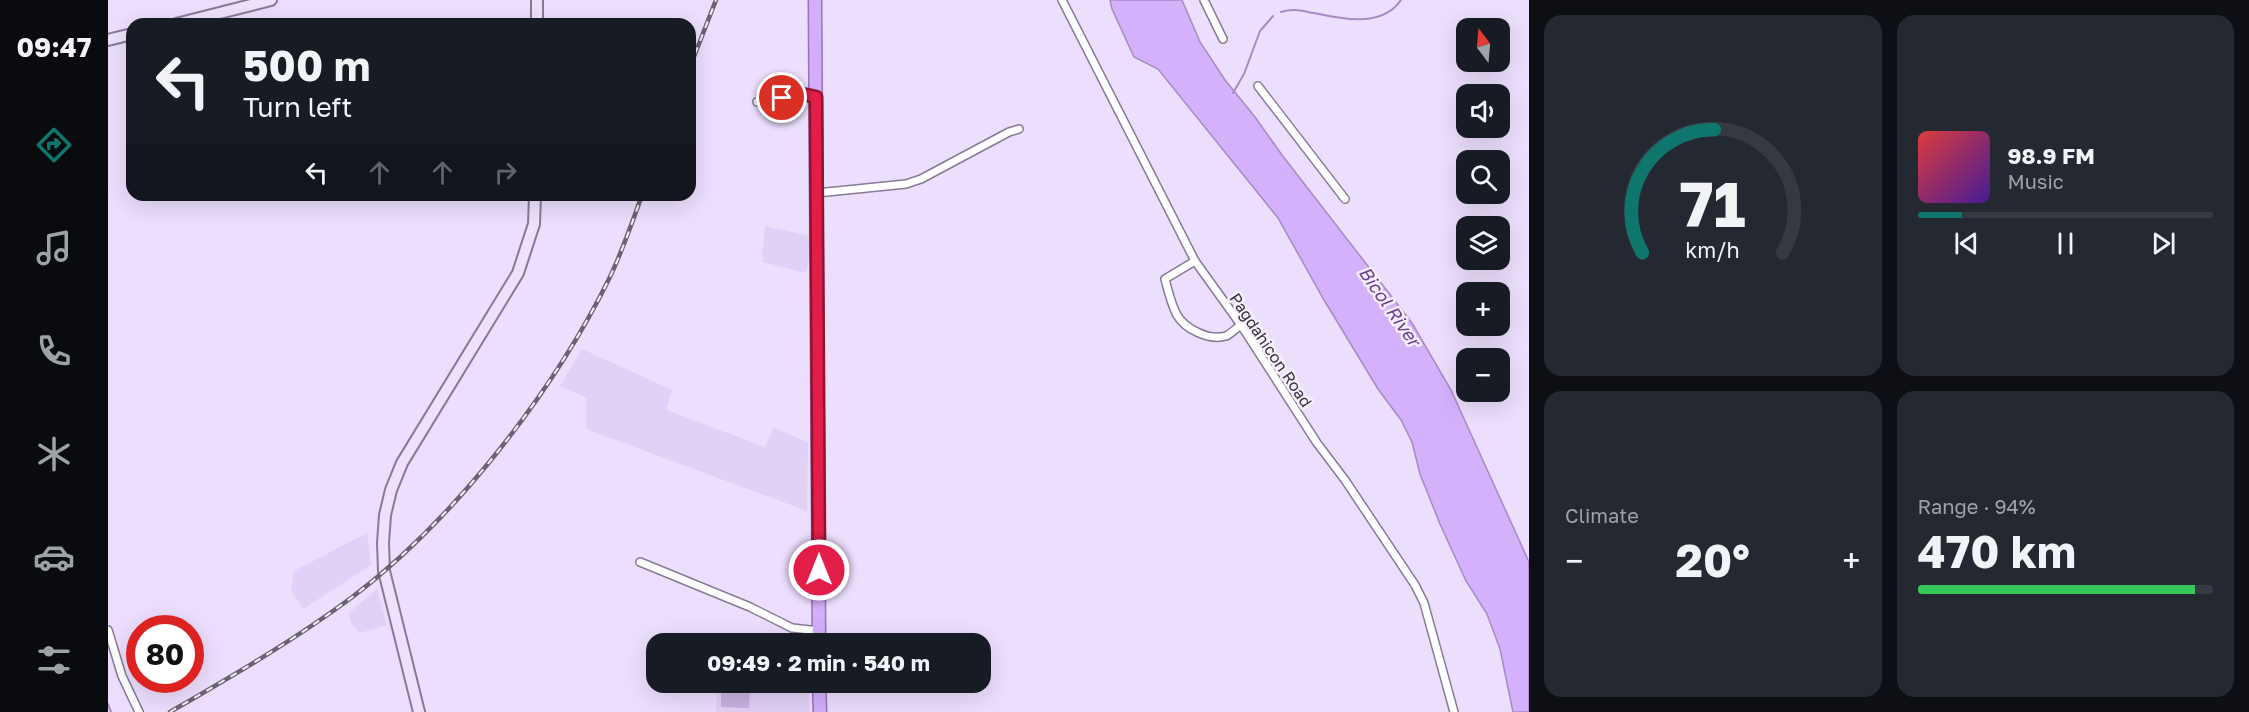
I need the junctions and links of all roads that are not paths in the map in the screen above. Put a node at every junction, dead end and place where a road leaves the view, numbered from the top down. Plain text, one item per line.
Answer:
1 (271, 0) edge
2 (537, 0) edge
3 (815, 0) edge
4 (1062, 0) edge
5 (1204, 0) edge
6 (200, 18) edge
7 (537, 18) edge
8 (126, 36) edge
9 (1223, 39) dead end
10 (108, 40) edge
11 (1258, 86) dead end
12 (816, 97) junction
13 (757, 102) dead end
14 (1019, 129) dead end
15 (817, 193) junction
16 (1345, 199) dead end
17 (535, 201) edge
18 (1195, 261) junction
19 (1241, 325) junction
20 (640, 562) dead end
21 (108, 630) edge
22 (806, 633) edge
23 (819, 633) edge
24 (819, 693) edge
25 (139, 712) edge
26 (418, 712) edge
27 (820, 712) edge
28 (1454, 712) edge

1 - 6 main road
2 - 7 main road
3 - 12 highway
4 - 18 street, Pagdahicon Road
5 - 9 street
8 - 10 main road
11 - 16 street
12 - 13 street
12 - 15 highway
14 - 15 street
15 - 23 highway
17 - 26 main road
18 - 19 street, Pagdahicon Road
18 - 19 street
19 - 28 street, Pagdahicon Road
20 - 22 street
21 - 25 street
24 - 27 highway

